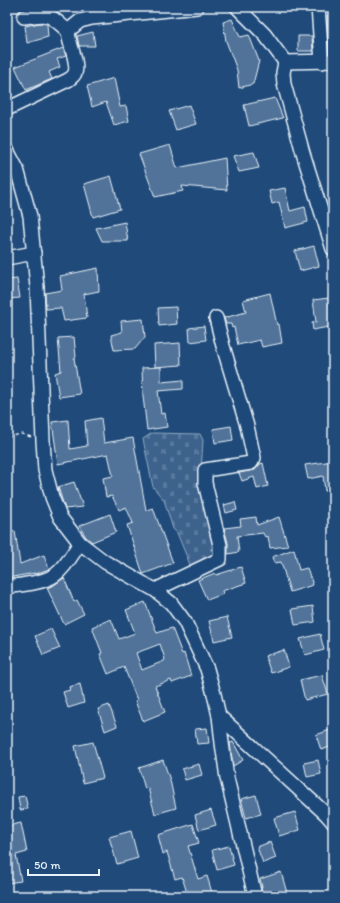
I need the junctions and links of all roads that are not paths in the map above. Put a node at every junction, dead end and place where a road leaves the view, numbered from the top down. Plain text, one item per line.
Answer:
1 (187, 7) edge
2 (197, 7) edge
3 (237, 7) edge
4 (318, 7) edge
5 (24, 17) dead end
6 (68, 31) junction
7 (285, 62) junction
8 (328, 62) edge
9 (7, 109) edge
10 (7, 150) edge
11 (333, 248) edge
12 (34, 253) junction
13 (7, 258) edge
14 (216, 318) dead end
15 (80, 543) junction
16 (7, 588) edge
17 (155, 590) junction
18 (219, 716) junction
19 (333, 822) edge
20 (255, 896) edge

1 - 2 street
1 - 6 street
3 - 7 street
4 - 8 street
5 - 6 street
6 - 9 street
7 - 8 street
7 - 11 street
10 - 12 street
12 - 13 street
12 - 15 street
14 - 17 street
15 - 16 street
15 - 17 street
17 - 18 street
18 - 19 street
18 - 20 street

